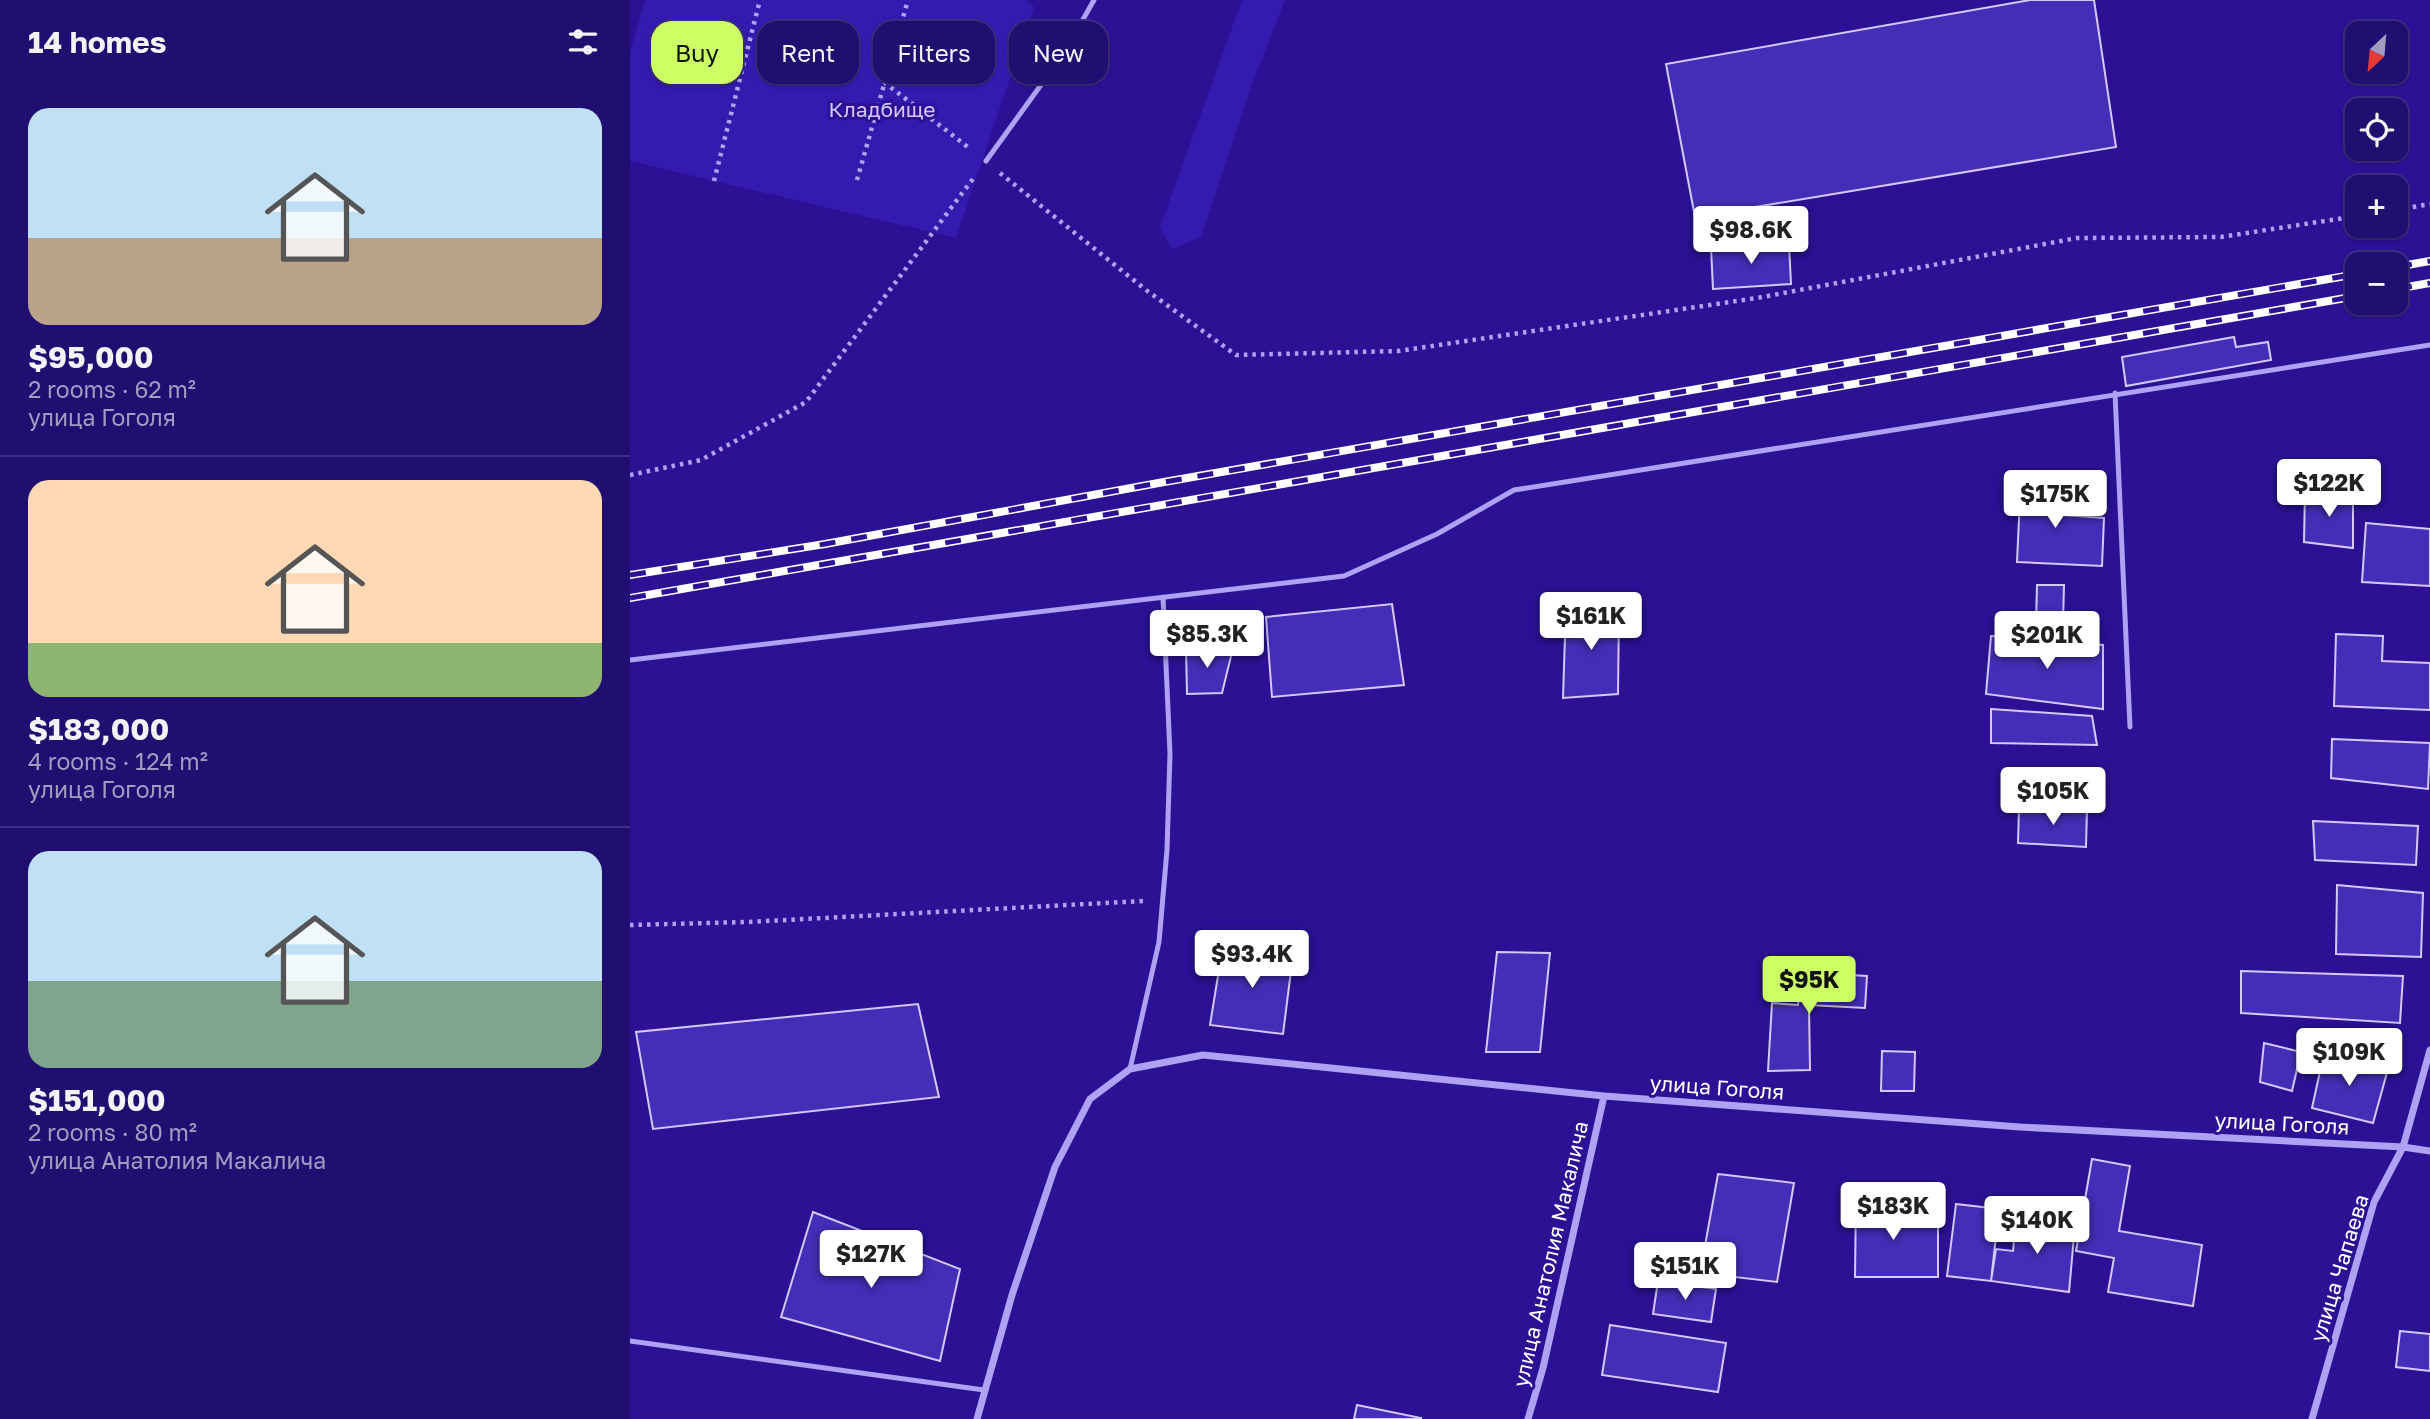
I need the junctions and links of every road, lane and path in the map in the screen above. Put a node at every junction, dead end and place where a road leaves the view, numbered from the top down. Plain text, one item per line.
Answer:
1 (760, 0) edge
2 (908, 0) edge
3 (1094, 0) edge
4 (902, 21) edge
5 (883, 84) edge
6 (887, 84) edge
7 (986, 161) junction
8 (857, 180) dead end
9 (714, 181) dead end
10 (2430, 204) edge
11 (2408, 208) edge
12 (2345, 218) edge
13 (2430, 345) edge
14 (2115, 393) junction
15 (630, 475) edge
16 (1163, 597) junction
17 (630, 660) edge
18 (2130, 727) dead end
19 (1161, 900) junction
20 (630, 925) edge
21 (2430, 1050) edge
22 (1130, 1069) junction
23 (1604, 1096) junction
24 (2403, 1147) junction
25 (2430, 1151) edge
26 (630, 1341) edge
27 (984, 1390) junction
28 (977, 1419) edge
29 (1528, 1419) edge
30 (2312, 1419) edge

1 - 9 path
2 - 4 path
3 - 7 lane
5 - 8 path
6 - 7 path
7 - 12 path
7 - 15 path
10 - 11 path
13 - 14 lane
14 - 16 lane
14 - 18 lane
16 - 17 lane
16 - 19 lane
19 - 20 path
19 - 22 lane
21 - 24 street, улица Чапаева
22 - 23 street, улица Гоголя
22 - 27 street, улица Гоголя
23 - 24 street, улица Гоголя
23 - 29 street, улица Анатолия Макалича
24 - 25 street, улица Гоголя
24 - 30 street, улица Чапаева
26 - 27 lane
27 - 28 street, улица Гоголя

